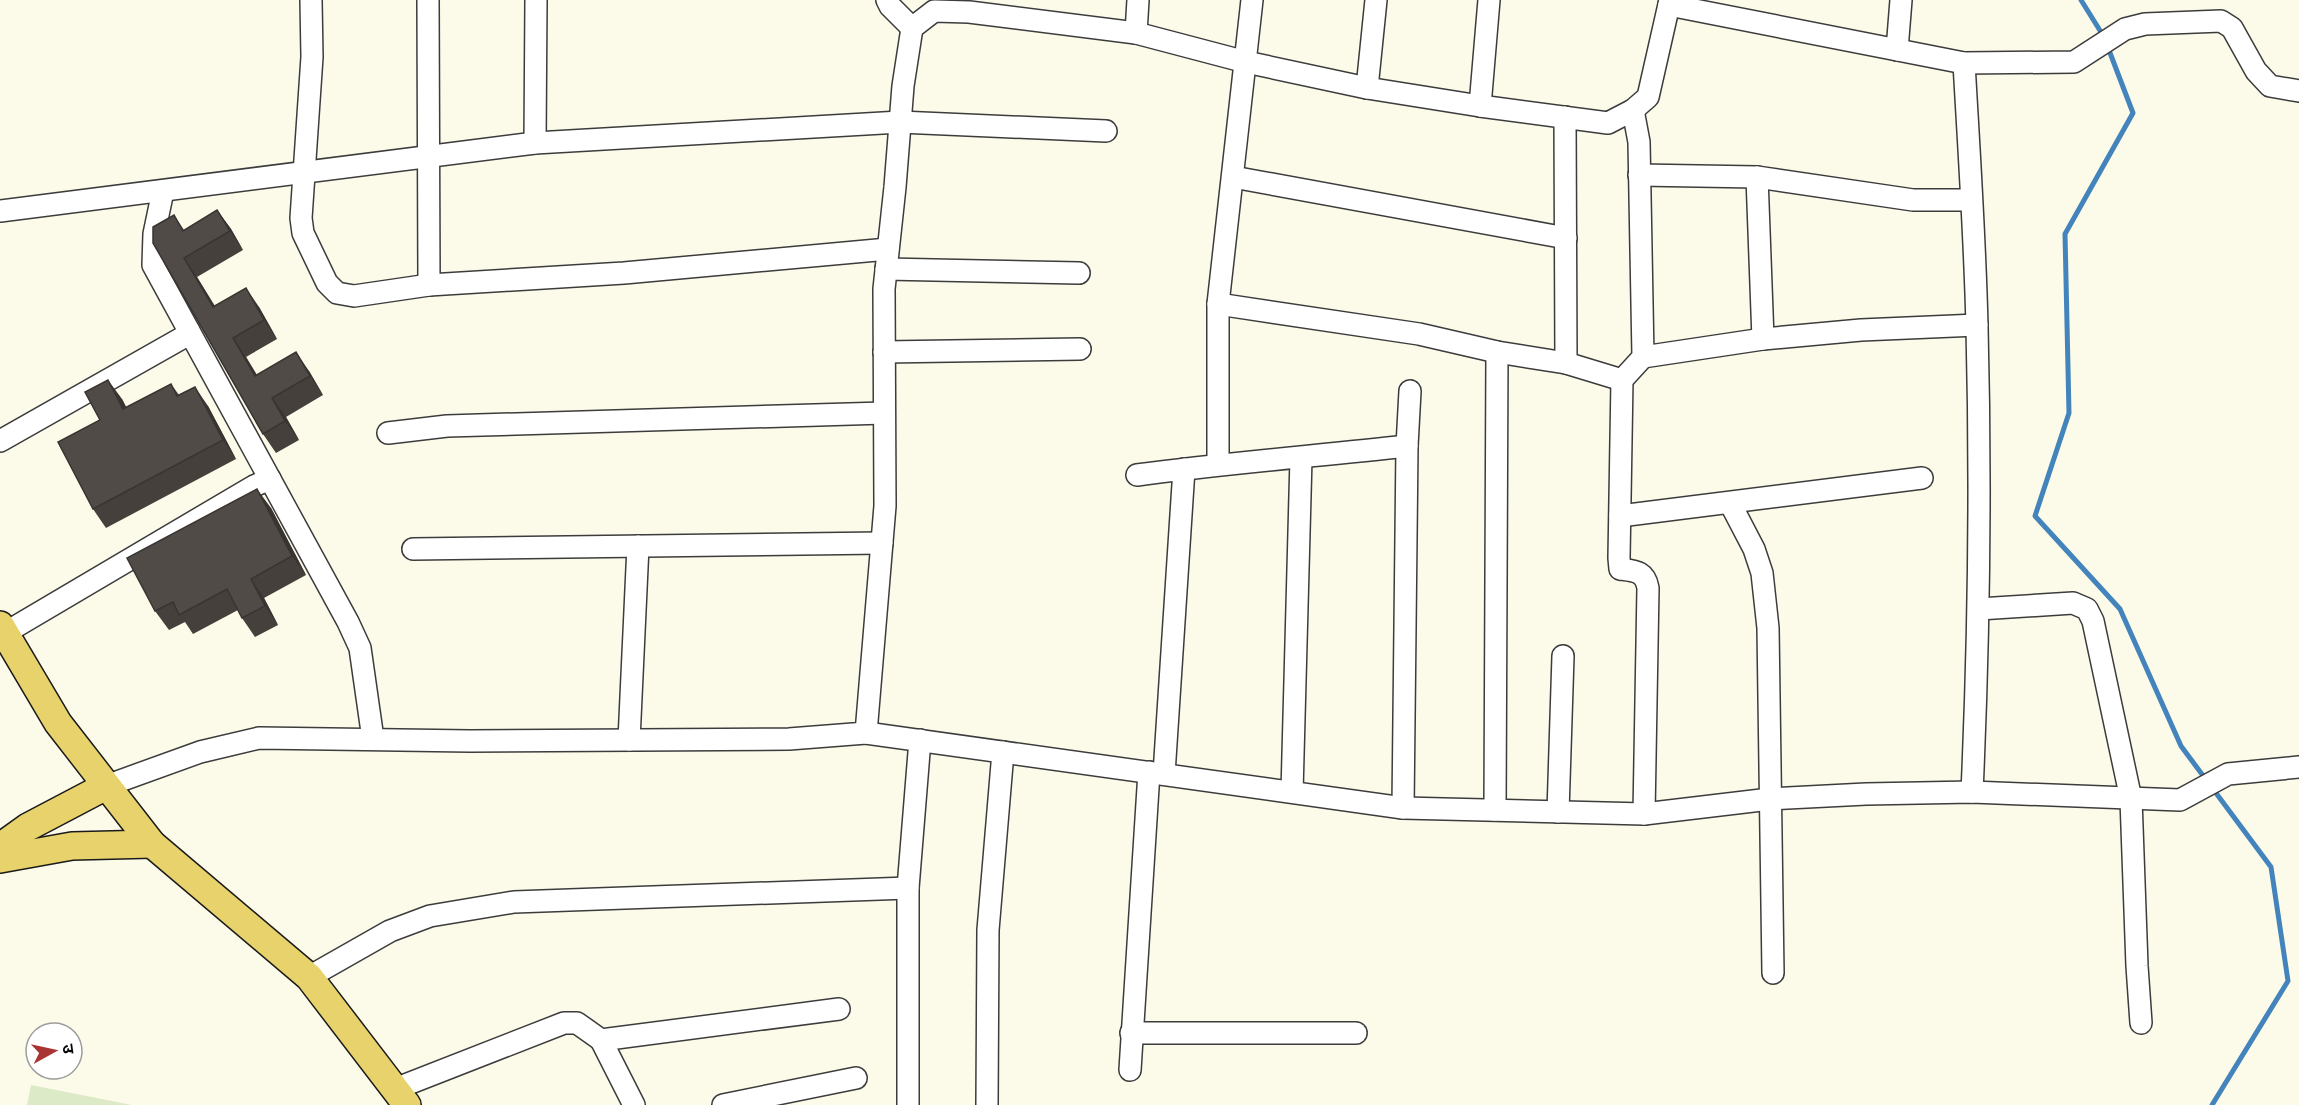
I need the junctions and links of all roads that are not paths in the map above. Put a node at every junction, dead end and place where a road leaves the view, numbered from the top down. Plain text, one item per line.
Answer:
1 (311, 0) edge
2 (428, 0) edge
3 (536, 0) edge
4 (887, 0) edge
5 (1138, 0) edge
6 (1252, 0) edge
7 (1376, 0) edge
8 (1489, 0) edge
9 (1900, 0) edge
10 (1669, 2) edge
11 (1001, 8) edge
12 (912, 28) junction
13 (1136, 33) junction
14 (1897, 50) junction
15 (1246, 62) junction
16 (1964, 63) junction
17 (1367, 88) junction
18 (2299, 91) edge
19 (1480, 106) junction
20 (1633, 110) junction
21 (1565, 117) junction
22 (900, 122) junction
23 (1106, 131) dead end
24 (534, 144) junction
25 (428, 157) junction
26 (304, 173) junction
27 (1639, 175) junction
28 (1233, 177) junction
29 (1756, 177) junction
30 (163, 191) junction
31 (1971, 200) junction
32 (0, 211) edge
33 (1566, 238) junction
34 (887, 259) junction
35 (1079, 273) dead end
36 (429, 285) junction
37 (1218, 304) junction
38 (1977, 325) junction
39 (189, 331) junction
40 (1763, 339) junction
41 (1080, 349) dead end
42 (884, 352) junction
43 (1497, 352) junction
44 (1643, 357) junction
45 (1566, 363) junction
46 (1622, 380) junction
47 (1410, 391) dead end
48 (884, 413) junction
49 (388, 433) dead end
50 (0, 441) edge
51 (1407, 446) junction
52 (1301, 458) junction
53 (1218, 464) junction
54 (1184, 469) junction
55 (1137, 475) dead end
56 (1922, 478) dead end
57 (270, 479) junction
58 (1730, 503) junction
59 (1620, 516) junction
60 (882, 543) junction
61 (638, 546) junction
62 (413, 549) dead end
63 (1979, 609) junction
64 (2, 629) edge
65 (1563, 656) dead end
66 (866, 732) junction
67 (373, 739) junction
68 (629, 740) junction
69 (920, 740) junction
70 (1004, 752) junction
71 (2299, 767) edge
72 (1156, 773) junction
73 (106, 786) junction
74 (1292, 792) junction
75 (1972, 792) junction
76 (1770, 799) junction
77 (2131, 799) junction
78 (1403, 808) junction
79 (1495, 810) junction
80 (1558, 812) junction
81 (1644, 814) junction
82 (152, 844) junction
83 (0, 847) edge
84 (0, 859) edge
85 (908, 888) junction
86 (1773, 973) dead end
87 (309, 977) junction
88 (839, 1009) dead end
89 (2141, 1023) dead end
90 (1131, 1033) junction
91 (1356, 1033) dead end
92 (601, 1040) junction
93 (1130, 1070) dead end
94 (856, 1078) dead end
95 (401, 1097) edge
96 (634, 1105) edge
97 (723, 1105) edge
98 (908, 1105) edge
99 (987, 1105) edge

1 - 26 street
2 - 25 street
3 - 24 street
4 - 12 street
5 - 13 street
6 - 15 street
7 - 17 street
8 - 19 street
9 - 14 street
10 - 14 street
10 - 20 street
11 - 12 street
11 - 13 street
12 - 22 street
13 - 15 street
14 - 16 street
15 - 17 street
15 - 28 street
16 - 18 street
16 - 31 street
17 - 19 street
19 - 21 street
20 - 21 street
20 - 27 street
21 - 33 street
22 - 23 street
22 - 24 street
22 - 34 street
24 - 25 street
25 - 26 street
25 - 36 street
26 - 30 street
26 - 36 street
27 - 29 street
27 - 44 street
28 - 33 street
28 - 37 street
29 - 31 street
29 - 40 street
30 - 32 street
30 - 39 street
31 - 38 street
33 - 45 street
34 - 35 street
34 - 36 street
34 - 42 street
37 - 43 street
37 - 53 street
38 - 40 street
38 - 63 street
39 - 50 street
39 - 57 street
40 - 44 street
41 - 42 street
42 - 48 street
43 - 45 street
43 - 79 street
44 - 46 street
45 - 46 street
46 - 59 street
47 - 51 street
48 - 49 street
48 - 60 street
51 - 52 street
51 - 78 street
52 - 53 street
52 - 74 street
53 - 54 street
54 - 55 street
54 - 72 street
56 - 58 street
57 - 64 street
57 - 67 street
58 - 59 street
58 - 76 street
59 - 81 street
60 - 61 street
60 - 66 street
61 - 62 street
61 - 68 street
63 - 75 street
63 - 77 street
64 - 73 main road
65 - 80 street
66 - 68 street
66 - 69 street
67 - 68 street
67 - 73 street
69 - 70 street
69 - 85 street
70 - 72 street
70 - 99 street
71 - 77 street
72 - 74 street
72 - 90 street
73 - 82 main road
73 - 83 main road
74 - 78 street
75 - 76 street
75 - 77 street
76 - 81 street
76 - 86 street
77 - 89 street
78 - 79 street
79 - 80 street
80 - 81 street
82 - 84 main road
82 - 87 main road
85 - 87 street
85 - 98 street
87 - 95 main road
88 - 92 street
90 - 91 street
90 - 93 street
92 - 95 street
92 - 96 street
94 - 97 street

